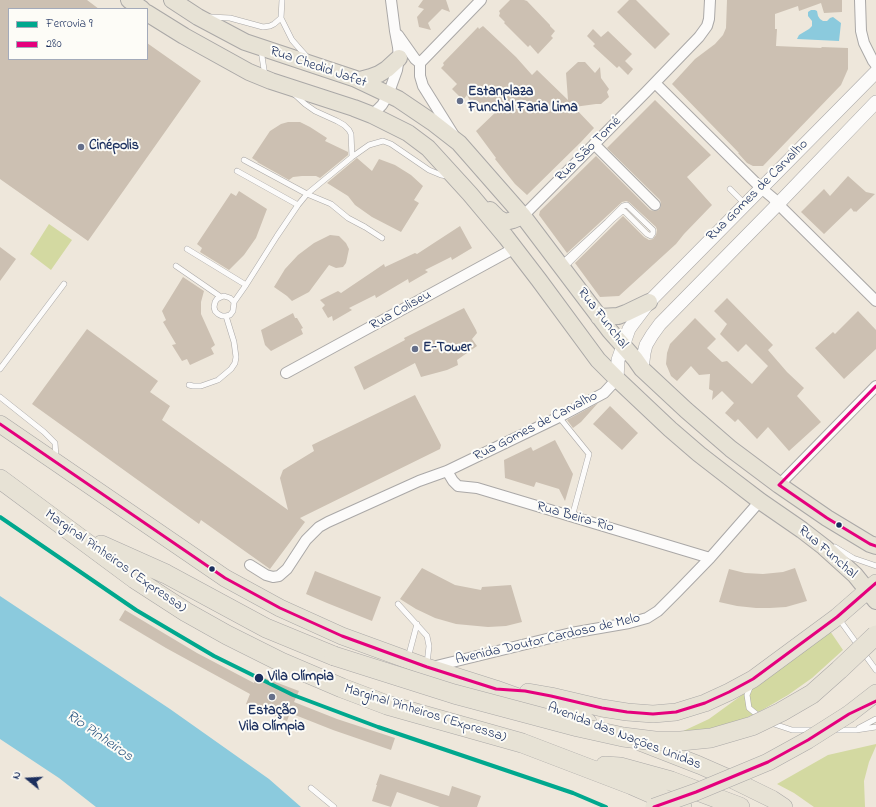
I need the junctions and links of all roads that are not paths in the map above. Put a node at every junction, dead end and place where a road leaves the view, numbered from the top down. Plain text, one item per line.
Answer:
1 (129, 0) edge
2 (172, 0) edge
3 (282, 0) edge
4 (391, 0) edge
5 (481, 0) edge
6 (710, 0) edge
7 (860, 0) edge
8 (141, 8) edge
9 (148, 14) edge
10 (198, 17) junction
11 (281, 18) junction
12 (395, 31) junction
13 (261, 48) junction
14 (399, 58) junction
15 (420, 63) junction
16 (876, 65) edge
17 (318, 66) junction
18 (876, 72) edge
19 (266, 79) junction
20 (360, 80) junction
21 (655, 83) junction
22 (284, 85) junction
23 (388, 95) junction
24 (876, 102) edge
25 (372, 115) junction
26 (459, 143) junction
27 (594, 144) junction
28 (428, 148) joint
29 (352, 157) junction
30 (244, 160) dead end
31 (237, 171) dead end
32 (456, 178) junction
33 (761, 188) junction
34 (730, 189) dead end
35 (307, 194) junction
36 (470, 194) junction
37 (745, 204) junction
38 (778, 204) junction
39 (298, 205) junction
40 (655, 205) dead end
41 (523, 216) junction
42 (382, 238) dead end
43 (515, 248) junction
44 (187, 249) dead end
45 (176, 266) dead end
46 (562, 267) junction
47 (64, 284) dead end
48 (246, 285) junction
49 (221, 297) junction
50 (876, 301) edge
51 (234, 302) junction
52 (649, 302) junction
53 (226, 316) junction
54 (599, 317) junction
55 (623, 346) junction
56 (0, 369) edge
57 (642, 369) junction
58 (286, 373) dead end
59 (617, 379) junction
60 (189, 385) dead end
61 (876, 386) edge
62 (0, 397) edge
63 (559, 416) junction
64 (0, 424) edge
65 (57, 462) junction
66 (447, 471) junction
67 (0, 479) edge
68 (779, 485) junction
69 (760, 501) junction
70 (572, 517) junction
71 (802, 530) junction
72 (73, 533) junction
73 (876, 546) edge
74 (710, 558) junction
75 (250, 565) dead end
76 (876, 566) edge
77 (873, 592) edge
78 (398, 604) dead end
79 (837, 617) junction
80 (417, 624) junction
81 (876, 635) edge
82 (408, 660) junction
83 (428, 667) junction
84 (876, 670) edge
85 (753, 679) junction
86 (496, 689) junction
87 (876, 693) edge
88 (876, 701) edge
89 (849, 714) junction
90 (876, 719) edge
91 (876, 727) edge
92 (856, 730) junction
93 (580, 764) junction
94 (311, 788) dead end
95 (334, 807) edge
96 (654, 807) edge
97 (682, 807) edge
98 (740, 807) edge
99 (784, 807) edge

1 - 8 main road
2 - 10 main road, Rua Chedid Jafet
3 - 11 lane
4 - 12 street
5 - 15 street
6 - 21 street, Rua São Tomé
7 - 16 street
9 - 19 main road, Rua Chedid Jafet
10 - 11 lane
10 - 13 main road, Rua Chedid Jafet
11 - 17 lane
12 - 14 street
12 - 15 street
13 - 17 main road, Rua Chedid Jafet
13 - 19 lane
14 - 20 main road
14 - 23 street
15 - 26 street, Rua Funchal
17 - 20 main road, Rua Chedid Jafet
18 - 33 street, Rua Gomes de Carvalho
19 - 22 main road, Rua Chedid Jafet
20 - 23 main road, Rua Chedid Jafet
21 - 27 street, Rua São Tomé
21 - 33 street
22 - 25 main road, Rua Chedid Jafet
22 - 29 lane
23 - 25 street
23 - 26 main road, Rua Chedid Jafet
24 - 38 street, Rua Gomes de Carvalho
25 - 28 main road, Rua Chedid Jafet
26 - 41 main road, Rua Funchal
27 - 40 street
27 - 41 street, Rua São Tomé
28 - 32 main road, Rua Funchal
29 - 32 lane
29 - 35 lane
30 - 35 lane
31 - 39 lane
32 - 36 main road, Rua Funchal
33 - 37 street, Rua Gomes de Carvalho
33 - 38 street
34 - 37 lane
35 - 39 lane
35 - 42 lane
36 - 41 main road
36 - 43 main road, Rua Funchal
37 - 52 street, Rua Gomes de Carvalho
38 - 50 street
38 - 57 street, Rua Gomes de Carvalho
39 - 48 lane
41 - 46 main road, Rua Funchal
43 - 58 street, Rua Coliseu
43 - 59 main road, Rua Funchal
44 - 48 lane
45 - 49 lane
46 - 46 lane
46 - 54 main road, Rua Funchal
47 - 56 lane
48 - 51 lane
49 - 51 lane
49 - 53 lane
51 - 53 lane
52 - 54 main road
52 - 55 street, Rua Gomes de Carvalho
53 - 60 lane
54 - 55 main road, Rua Funchal
55 - 57 main road, Rua Funchal
55 - 59 street, Rua Gomes de Carvalho
57 - 68 main road, Rua Funchal
59 - 63 street, Rua Gomes de Carvalho
59 - 69 main road, Rua Funchal
61 - 68 street
62 - 65 lane
63 - 66 street, Rua Gomes de Carvalho
63 - 70 lane
64 - 65 highway, Avenida das Nações Unidas
65 - 82 highway, Avenida das Nações Unidas
66 - 70 street, Rua Beira-Rio
66 - 75 street, Rua Gomes de Carvalho
67 - 72 highway, Marginal Pinheiros (Expressa)
68 - 73 main road, Rua Funchal
69 - 71 main road, Rua Funchal
69 - 74 street, Avenida Doutor Cardoso de Melo
70 - 74 street, Rua Beira-Rio
71 - 76 lane
71 - 77 main road, Rua Funchal
72 - 81 highway, bridge
72 - 93 highway, Marginal Pinheiros (Expressa)
74 - 83 street, Avenida Doutor Cardoso de Melo
77 - 79 highway
78 - 80 lane
79 - 84 lane
79 - 85 highway
80 - 82 lane
80 - 83 lane
82 - 83 highway, Avenida das Nações Unidas
83 - 86 highway, Avenida das Nações Unidas
85 - 86 highway
85 - 92 lane
86 - 99 highway, Avenida das Nações Unidas
87 - 89 highway
88 - 89 highway
89 - 96 highway, bridge
90 - 92 lane
91 - 92 lane
93 - 97 highway, Marginal Pinheiros (Expressa)
93 - 98 highway
94 - 95 lane

